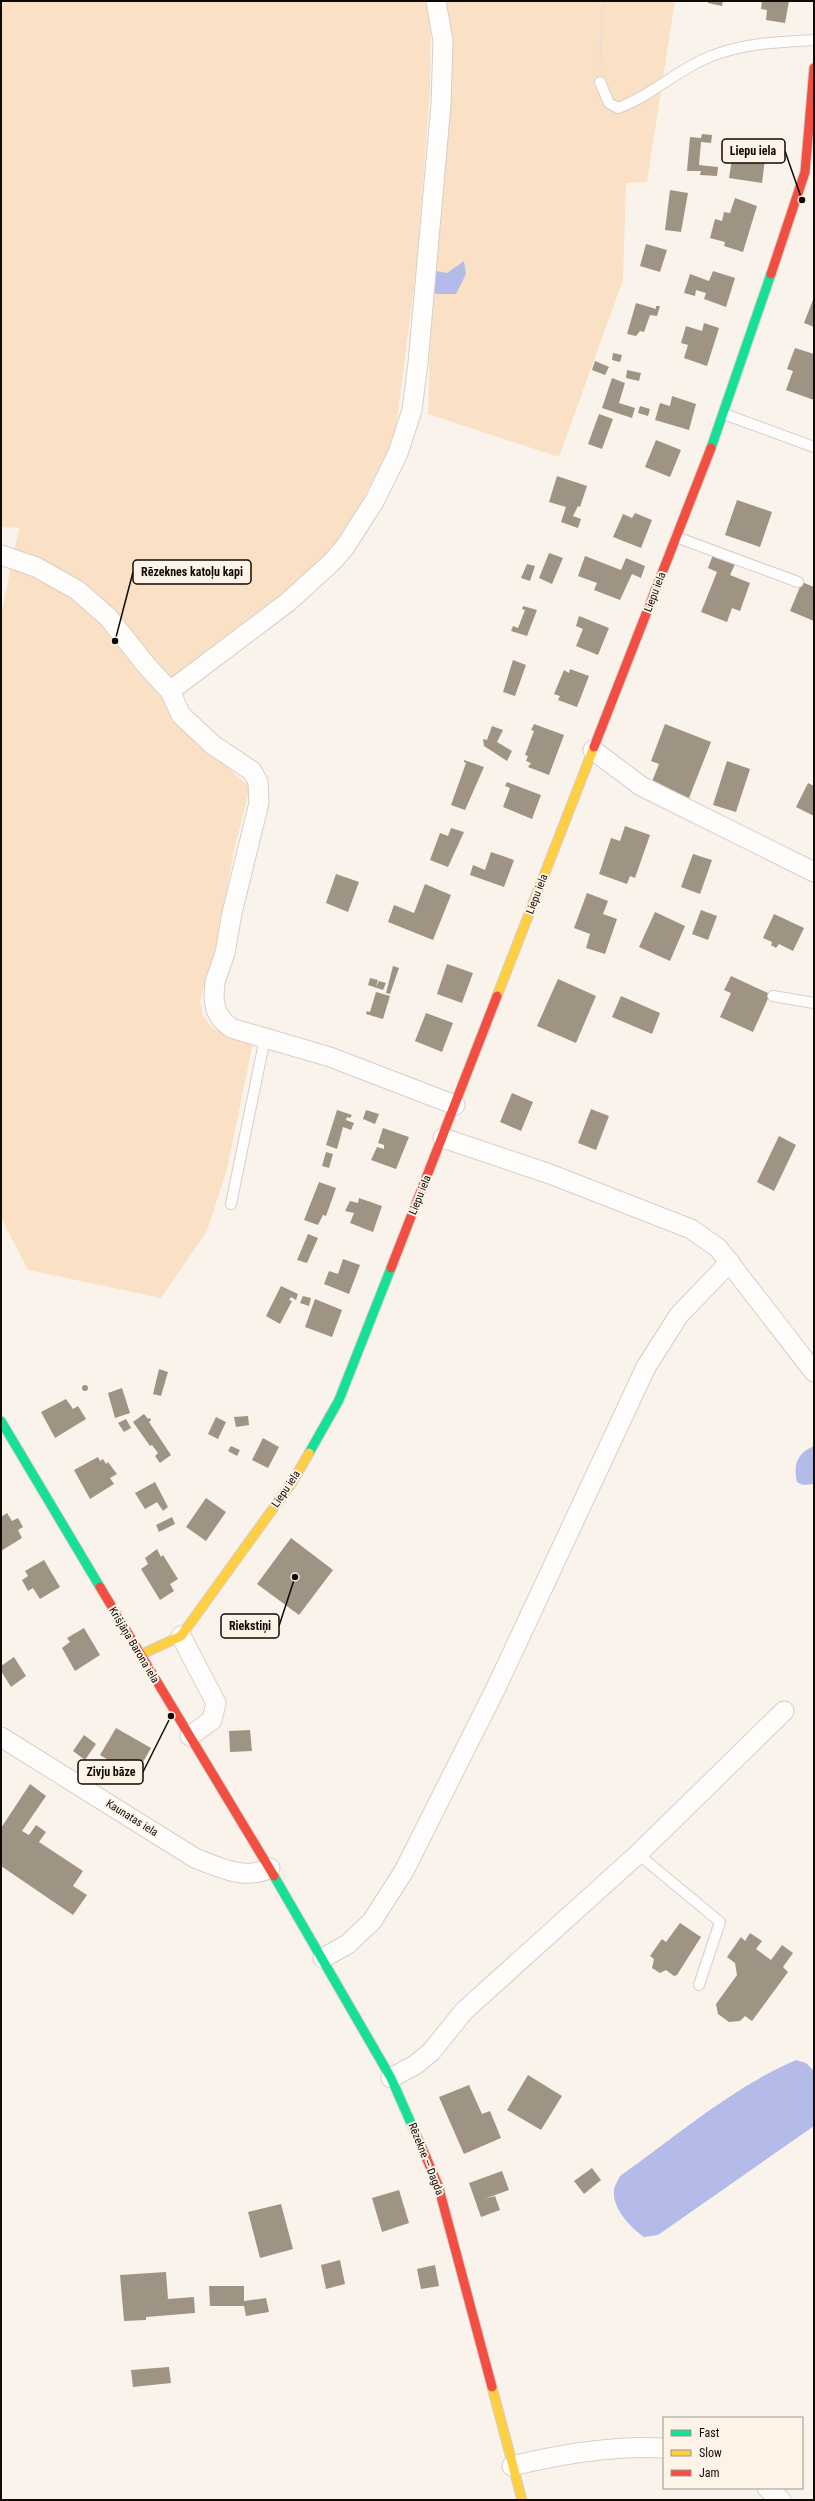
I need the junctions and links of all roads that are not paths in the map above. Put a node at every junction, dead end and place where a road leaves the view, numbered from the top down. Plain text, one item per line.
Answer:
1 (436, 1) edge
2 (814, 40) edge
3 (814, 68) edge
4 (600, 82) road end
5 (812, 88) edge
6 (809, 173) edge
7 (724, 414) junction
8 (814, 447) edge
9 (676, 537) junction
10 (1, 555) edge
11 (798, 582) dead end
12 (170, 692) junction
13 (593, 750) junction
14 (814, 872) edge
15 (773, 996) dead end
16 (814, 1003) edge
17 (265, 1038) junction
18 (455, 1105) junction
19 (443, 1138) junction
20 (231, 1204) dead end
21 (730, 1262) junction
22 (814, 1372) edge
23 (1, 1420) edge
24 (180, 1636) junction
25 (140, 1655) junction
26 (784, 1711) dead end
27 (190, 1736) junction
28 (1, 1737) edge
29 (638, 1854) junction
30 (270, 1868) junction
31 (323, 1958) junction
32 (699, 1985) dead end
33 (390, 2078) junction
34 (663, 2448) edge
35 (512, 2466) junction
36 (768, 2489) edge
37 (522, 2500) edge
38 (781, 2500) edge

1 - 12 street
2 - 4 lane
3 - 5 street, Liepu iela
5 - 6 street, Liepu iela
6 - 7 street, Liepu iela
7 - 8 lane
7 - 9 street, Liepu iela
9 - 11 lane
9 - 13 street, Liepu iela
10 - 12 street
12 - 17 street
13 - 14 street
13 - 18 street, Liepu iela
15 - 16 lane
17 - 18 street
17 - 20 lane
18 - 19 street, Liepu iela
19 - 21 street
19 - 24 street, Liepu iela
21 - 22 street
21 - 31 street
23 - 25 street, Krišjāņa Barona iela
24 - 25 street, Liepu iela
24 - 27 street
25 - 27 street, Krišjāņa Barona iela
26 - 29 street
27 - 30 street, Krišjāņa Barona iela
28 - 30 street, Kaunatas iela
29 - 32 lane
29 - 33 street
30 - 31 street, Rēzekne — Dagda
31 - 33 street, Rēzekne — Dagda
33 - 35 street, Rēzekne — Dagda
34 - 35 street
35 - 37 street, Rēzekne — Dagda
36 - 38 street

